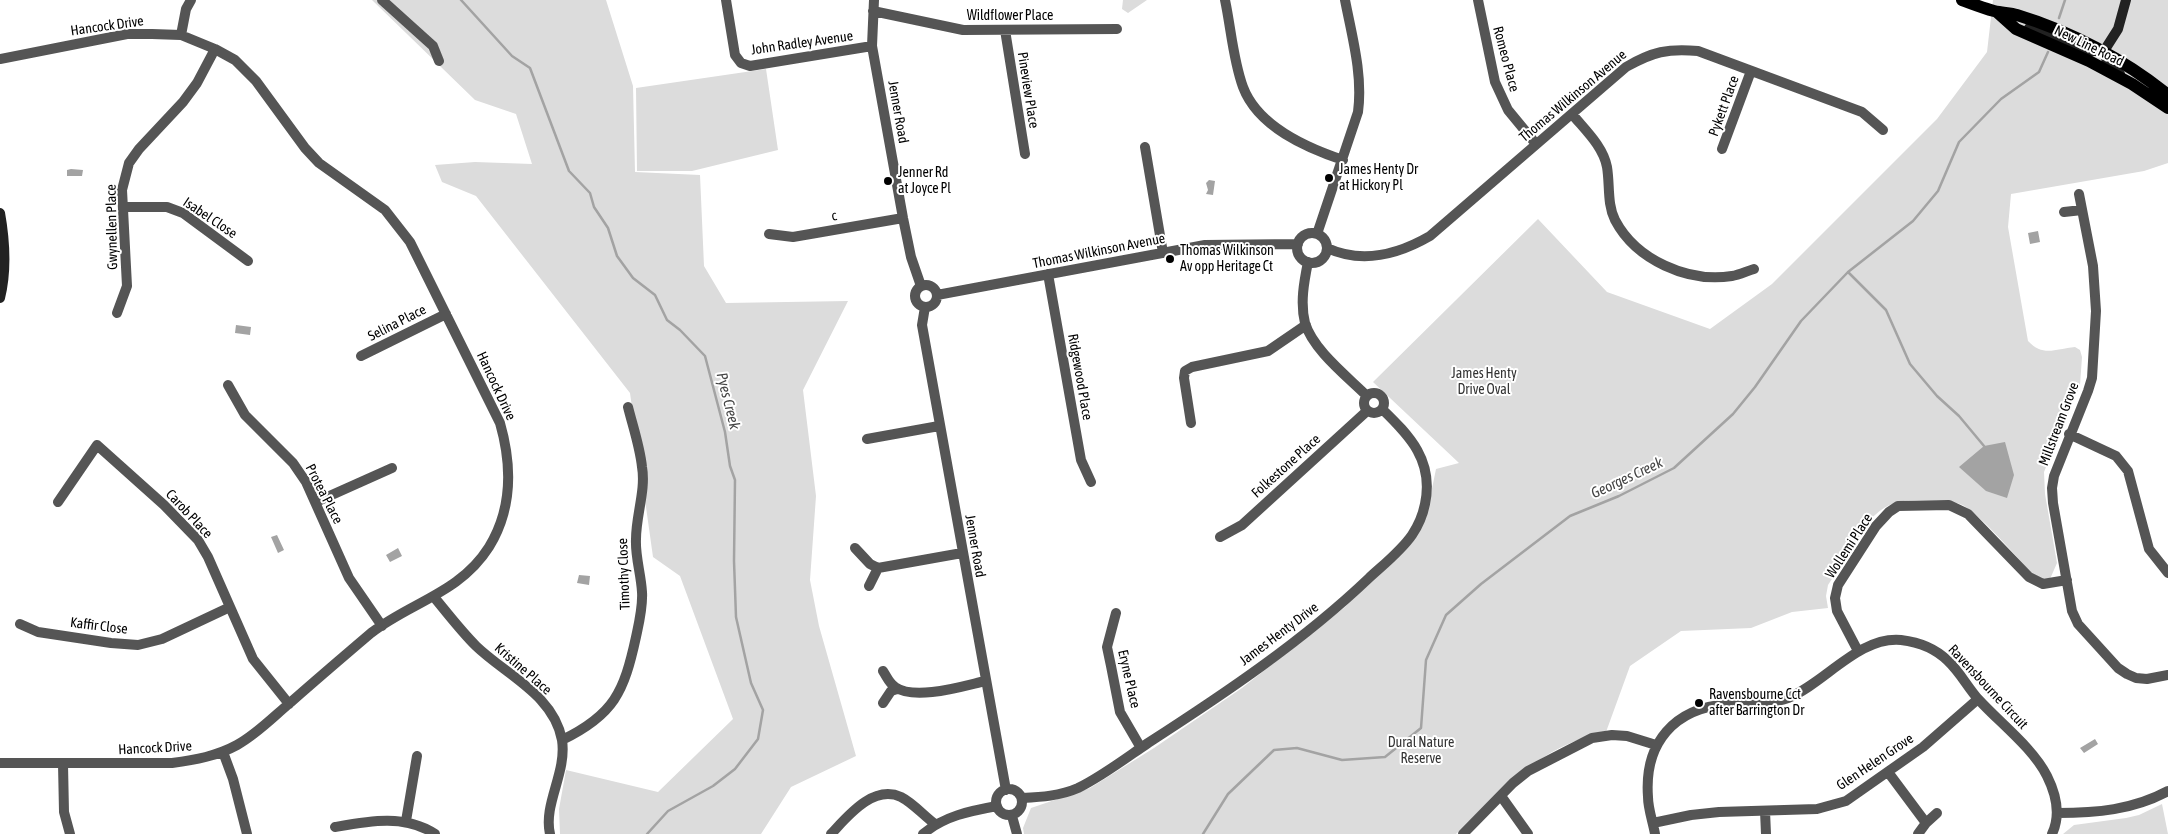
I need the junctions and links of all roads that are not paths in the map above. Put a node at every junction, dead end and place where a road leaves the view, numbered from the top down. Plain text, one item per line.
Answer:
1 (191, 0) edge
2 (382, 0) edge
3 (726, 0) edge
4 (874, 0) edge
5 (1225, 0) edge
6 (1345, 0) edge
7 (1478, 0) edge
8 (1962, 0) edge
9 (2126, 0) edge
10 (873, 11) junction
11 (1996, 12) junction
12 (2012, 25) junction
13 (1117, 29) dead end
14 (1005, 30) junction
15 (181, 35) junction
16 (872, 46) junction
17 (215, 49) junction
18 (2104, 51) junction
19 (0, 59) edge
20 (439, 61) dead end
21 (1751, 71) junction
22 (2132, 84) junction
23 (2168, 95) edge
24 (2168, 108) edge
25 (1572, 114) junction
26 (1883, 130) dead end
27 (1536, 144) junction
28 (1145, 147) dead end
29 (1722, 149) dead end
30 (1025, 154) dead end
31 (1343, 160) junction
32 (2079, 194) dead end
33 (124, 207) junction
34 (2082, 210) junction
35 (2064, 212) dead end
36 (0, 213) edge
37 (903, 218) junction
38 (769, 234) dead end
39 (1317, 234) junction
40 (1298, 244) junction
41 (1327, 248) junction
42 (1163, 253) junction
43 (248, 261) dead end
44 (1308, 262) junction
45 (1754, 269) dead end
46 (1048, 274) junction
47 (921, 286) junction
48 (937, 295) junction
49 (0, 298) edge
50 (925, 307) junction
51 (117, 312) dead end
52 (446, 314) junction
53 (1306, 325) junction
54 (361, 356) dead end
55 (228, 385) dead end
56 (1367, 396) junction
57 (628, 407) dead end
58 (1382, 408) junction
59 (1367, 411) junction
60 (1191, 423) dead end
61 (939, 426) junction
62 (2069, 434) junction
63 (867, 439) dead end
64 (392, 468) dead end
65 (1091, 482) dead end
66 (58, 502) dead end
67 (316, 502) junction
68 (1220, 537) dead end
69 (855, 548) dead end
70 (962, 553) junction
71 (878, 568) junction
72 (2168, 573) edge
73 (2067, 580) junction
74 (869, 586) dead end
75 (434, 597) junction
76 (230, 607) junction
77 (1116, 613) dead end
78 (20, 624) dead end
79 (382, 626) junction
80 (1858, 651) junction
81 (884, 671) dead end
82 (2168, 676) edge
83 (986, 681) junction
84 (897, 688) junction
85 (1978, 699) junction
86 (883, 703) dead end
87 (289, 704) junction
88 (562, 740) junction
89 (1656, 745) junction
90 (1141, 748) junction
91 (223, 752) junction
92 (417, 756) dead end
93 (0, 763) edge
94 (63, 764) junction
95 (1888, 772) junction
96 (1006, 790) junction
97 (2168, 791) edge
98 (1501, 796) junction
99 (1022, 798) junction
100 (997, 806) junction
101 (1765, 811) junction
102 (1937, 813) dead end
103 (2057, 813) junction
104 (1012, 816) junction
105 (406, 821) junction
106 (1653, 823) junction
107 (1926, 823) junction
108 (934, 824) junction
109 (336, 827) dead end
110 (70, 834) edge
111 (247, 834) edge
112 (435, 834) edge
113 (550, 834) edge
114 (830, 834) edge
115 (923, 834) edge
116 (1017, 834) edge
117 (1463, 834) edge
118 (1528, 834) edge
119 (1655, 834) edge
120 (1766, 834) edge
121 (1918, 834) edge
122 (2052, 834) edge

1 - 15 street
2 - 20 street
3 - 16 street, John Radley Avenue
4 - 10 street, Jenner Road
5 - 31 street
6 - 31 street
7 - 27 street, Romeo Place
8 - 11 main road, New Line Road
9 - 18 main road
10 - 14 street, Wildflower Place
10 - 16 street, Jenner Road
11 - 12 main road, New Line Road
11 - 18 main road, New Line Road
12 - 18 main road
12 - 22 main road, New Line Road
13 - 14 street, Wildflower Place
14 - 30 street, Pineview Place
15 - 17 street, Hancock Drive
15 - 19 street, Hancock Drive
16 - 37 street, Jenner Road
17 - 33 street, Gwynellen Place
17 - 52 street, Hancock Drive
18 - 22 main road
18 - 23 main road, New Line Road
21 - 25 street, Thomas Wilkinson Avenue
21 - 26 street, Thomas Wilkinson Avenue
21 - 29 street, Pykett Place
22 - 24 main road, New Line Road
25 - 27 street, Thomas Wilkinson Avenue
25 - 45 street
27 - 41 street, Thomas Wilkinson Avenue
28 - 42 street
31 - 39 street
32 - 34 street, Millstream Grove
33 - 43 street, Isabel Close
33 - 51 street, Gwynellen Place
34 - 35 street
34 - 62 street, Millstream Grove
36 - 49 main road
37 - 38 street, c
37 - 47 street, Jenner Road
39 - 40 street
39 - 41 street
40 - 42 street, Thomas Wilkinson Avenue
40 - 44 street
41 - 44 street
42 - 46 street, Thomas Wilkinson Avenue
44 - 53 street
46 - 48 street, Thomas Wilkinson Avenue
46 - 65 street, Ridgewood Place
47 - 48 street
47 - 50 street
48 - 50 street
50 - 61 street, Jenner Road
52 - 54 street, Selina Place
52 - 75 street, Hancock Drive
53 - 56 street
53 - 60 street
55 - 67 street, Protea Place
56 - 58 street
56 - 59 street
57 - 88 street, Timothy Close
58 - 59 street
58 - 90 street, James Henty Drive
59 - 68 street, Folkestone Place
61 - 63 street
61 - 70 street, Jenner Road
62 - 72 street
62 - 73 street, Millstream Grove
64 - 67 street
66 - 76 street, Carob Place
67 - 79 street, Protea Place
69 - 71 street
70 - 71 street
70 - 83 street, Jenner Road
71 - 74 street
73 - 80 street, Wollemi Place
73 - 82 street, Millstream Grove
75 - 79 street, Hancock Drive
75 - 88 street, Kristine Place
76 - 78 street, Kaffir Close
76 - 87 street, Carob Place
77 - 90 street, Eryne Place
79 - 87 street, Hancock Drive
80 - 85 street, Ravensbourne Circuit
80 - 89 street, Ravensbourne Circuit
81 - 84 street
83 - 84 street
83 - 96 street, Jenner Road
84 - 86 street
85 - 95 street, Glen Helen Grove
85 - 103 street, Ravensbourne Circuit
87 - 91 street, Hancock Drive
88 - 113 street, Kristine Place
89 - 98 street
89 - 106 street, Ravensbourne Circuit
90 - 99 street, James Henty Drive
91 - 94 street, Hancock Drive
91 - 111 street
92 - 105 street
93 - 94 street, Hancock Drive
94 - 110 street
95 - 101 street, Glen Helen Grove
95 - 107 street
96 - 99 street
96 - 100 street
97 - 103 street
98 - 117 street
98 - 118 street
99 - 104 street
100 - 104 street
100 - 108 street
101 - 106 street, Glen Helen Grove
101 - 120 street
102 - 107 street
103 - 122 street, Ravensbourne Circuit
104 - 116 street
105 - 109 street
105 - 112 street
106 - 119 street, Ravensbourne Circuit
107 - 121 street
108 - 114 street
108 - 115 street

